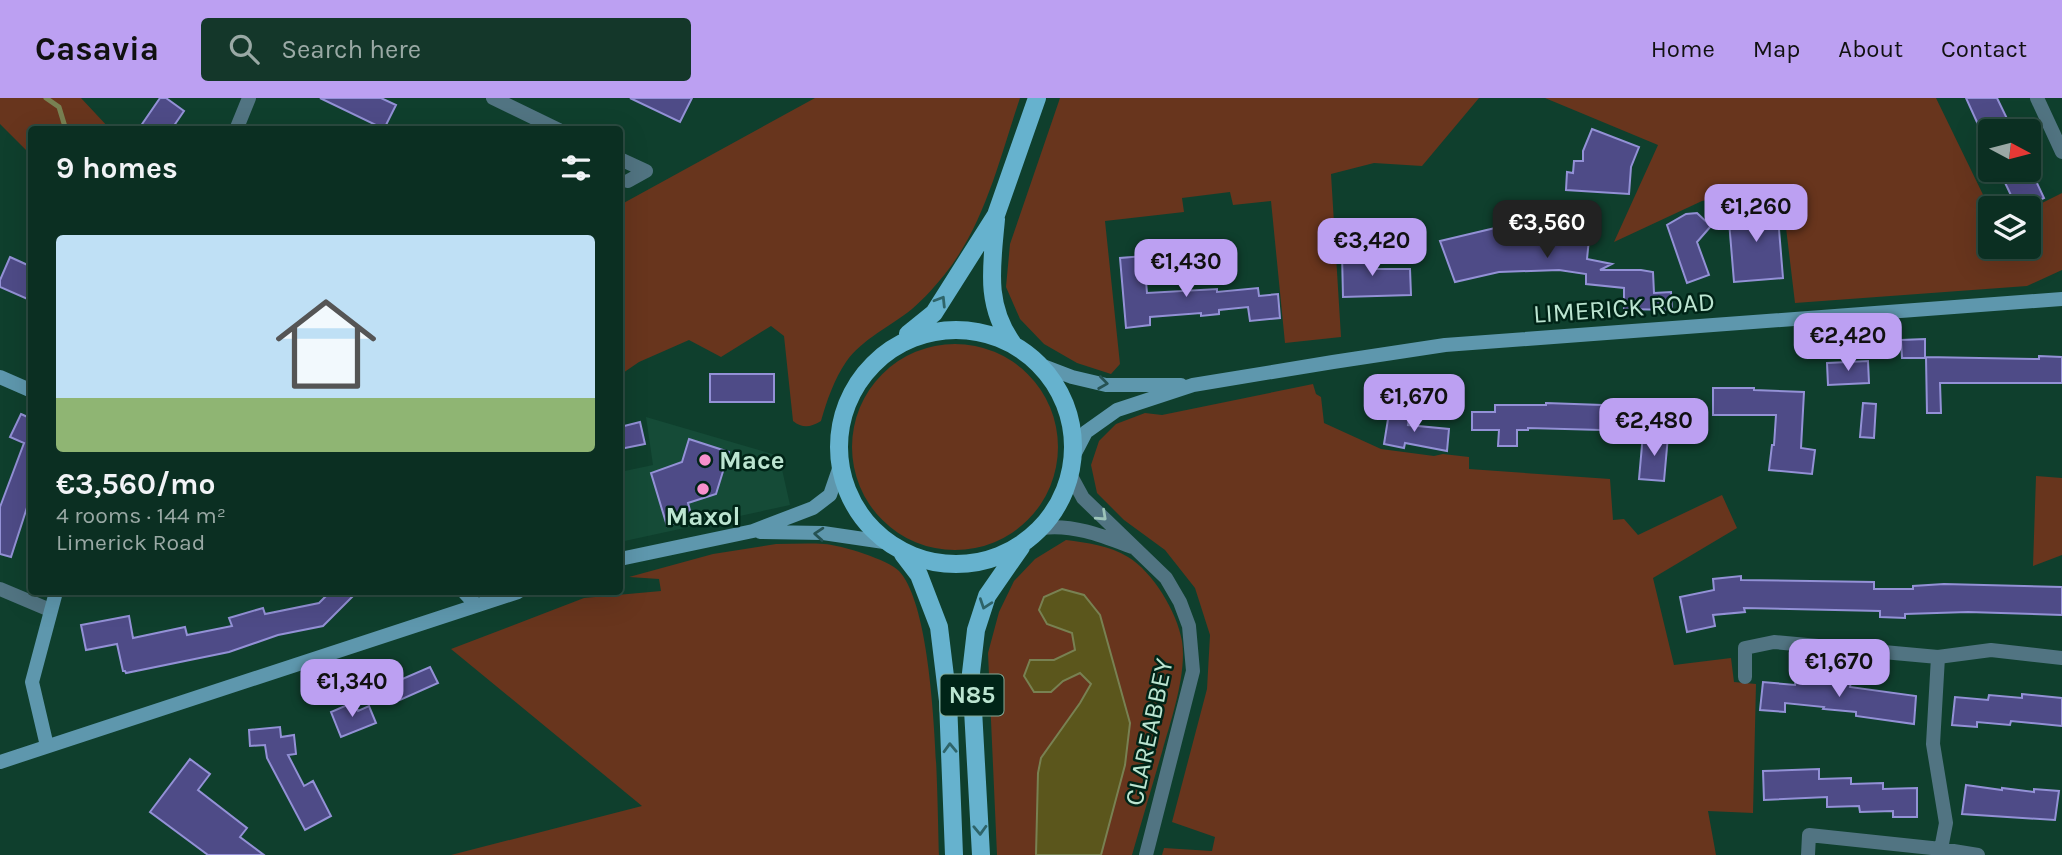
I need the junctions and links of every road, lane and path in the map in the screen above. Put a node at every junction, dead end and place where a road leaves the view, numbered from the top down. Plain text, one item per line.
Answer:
1 (249, 98) edge
2 (493, 98) edge
3 (1037, 98) edge
4 (2036, 98) edge
5 (238, 126) edge
6 (551, 126) edge
7 (2062, 152) edge
8 (623, 160) edge
9 (628, 181) dead end
10 (996, 215) junction
11 (2061, 299) edge
12 (1013, 344) junction
13 (891, 347) junction
14 (1038, 364) junction
15 (0, 377) edge
16 (1193, 385) junction
17 (28, 389) edge
18 (1073, 457) junction
19 (840, 466) junction
20 (1071, 476) junction
21 (1042, 528) junction
22 (753, 531) junction
23 (884, 542) junction
24 (1021, 547) junction
25 (1140, 551) junction
26 (903, 554) junction
27 (623, 558) edge
28 (0, 589) edge
29 (55, 595) edge
30 (467, 595) edge
31 (509, 595) edge
32 (476, 606) junction
33 (50, 610) junction
34 (1938, 657) junction
35 (2062, 658) edge
36 (1745, 677) dead end
37 (47, 746) junction
38 (0, 762) edge
39 (1941, 849) junction
40 (954, 855) edge
41 (981, 855) edge
42 (1146, 855) edge
43 (1808, 855) edge
44 (1979, 855) edge

1 - 5 street
2 - 6 street
3 - 10 main road, N85
4 - 7 street
8 - 9 street
10 - 12 main road, N85
13 -> 10 main road, N85
11 - 16 main road, LIMERICK ROAD
12 - 13 main road, N85
12 - 14 main road, N85
13 - 19 main road, N85
14 -> 16 main road
14 - 18 main road, N85
15 - 17 main road
16 - 18 main road
18 - 20 main road, N85
19 - 22 main road
19 - 23 main road, N85
20 - 21 main road, N85
20 -> 25 street, CLAREABBEY
21 - 24 main road, N85
21 - 25 street, CLAREABBEY
23 -> 22 main road
22 - 27 main road
23 - 26 main road, N85
24 - 26 main road, N85
24 -> 41 main road, N85
25 - 42 street, CLAREABBEY
40 -> 26 main road, N85
28 - 33 street
29 - 33 main road
30 - 32 main road
31 - 32 main road
32 - 37 main road
33 - 37 main road
34 - 35 street
34 - 36 street
34 - 39 street
37 - 38 main road
39 - 43 street
39 - 44 street

